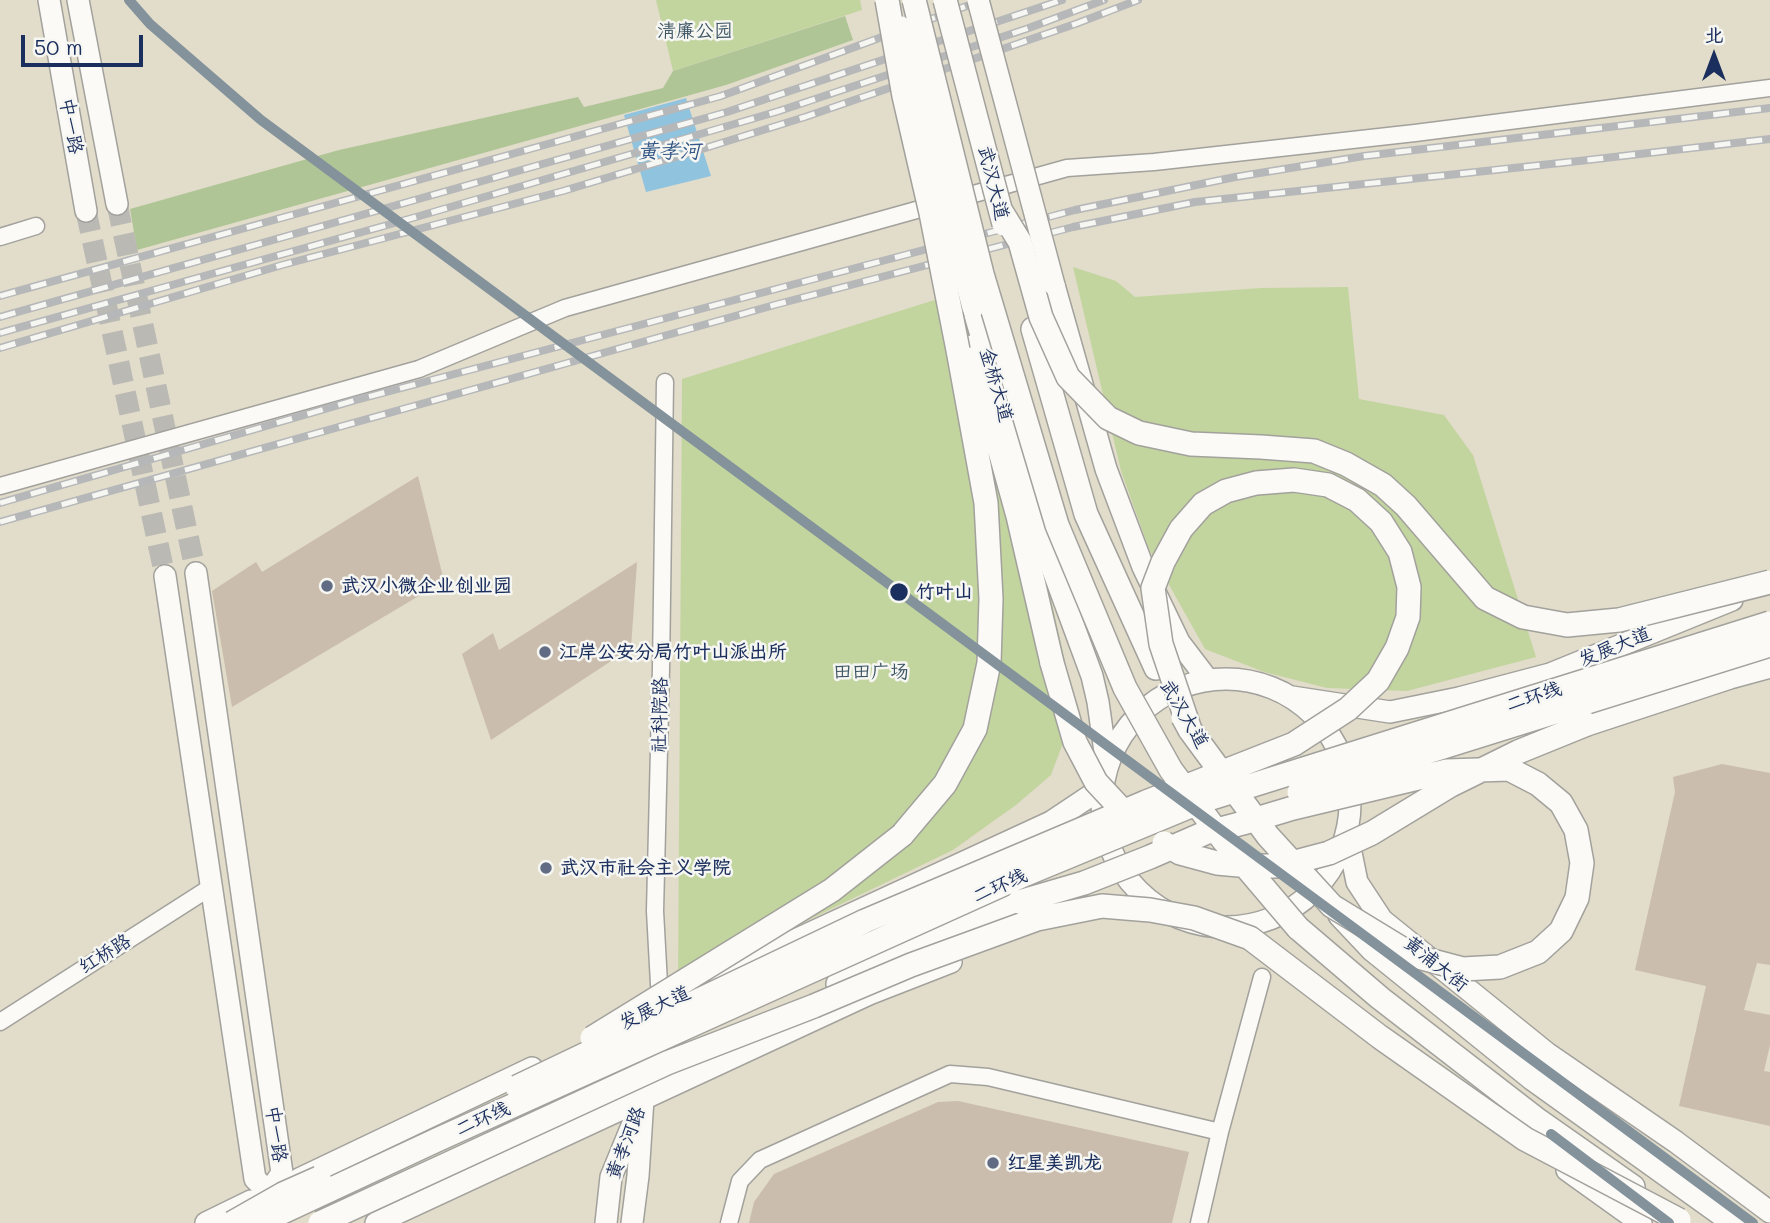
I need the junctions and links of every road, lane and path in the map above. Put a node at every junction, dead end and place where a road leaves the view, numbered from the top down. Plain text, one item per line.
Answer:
1 (49, 0) edge
2 (78, 0) edge
3 (898, 0) edge
4 (945, 0) edge
5 (978, 0) edge
6 (1770, 88) edge
7 (117, 204) tunnel mouth
8 (86, 211) tunnel mouth
9 (1001, 211) junction
10 (931, 214) junction
11 (36, 226) dead end
12 (0, 237) edge
13 (665, 382) dead end
14 (0, 486) edge
15 (196, 573) tunnel mouth
16 (164, 576) tunnel mouth
17 (1770, 584) edge
18 (1770, 622) edge
19 (1770, 645) edge
20 (1770, 666) edge
21 (1770, 675) edge
22 (1208, 680) junction
23 (1292, 697) junction
24 (1190, 730) junction
25 (1107, 767) junction
26 (1102, 788) junction
27 (1351, 802) junction
28 (1347, 834) junction
29 (211, 887) junction
30 (1019, 902) junction
31 (1332, 906) junction
32 (1171, 914) junction
33 (1224, 927) junction
34 (1262, 977) dead end
35 (660, 1006) junction
36 (0, 1021) edge
37 (667, 1063) junction
38 (503, 1094) junction
39 (643, 1099) junction
40 (1220, 1132) junction
41 (270, 1192) junction
42 (1770, 1212) edge
43 (1681, 1222) edge
44 (206, 1223) edge
45 (232, 1223) edge
46 (259, 1223) edge
47 (276, 1223) edge
48 (320, 1223) edge
49 (376, 1223) edge
50 (606, 1223) edge
51 (632, 1223) edge
52 (729, 1223) edge
53 (1199, 1223) edge
54 (1641, 1223) edge
55 (1734, 1223) edge

1 - 8 main road, 中一路
2 - 7 main road, 中一路
3 - 10 highway, bridge
3 - 25 main road, 金桥大道, bridge
3 - 43 highway, 武汉大道, bridge
4 - 9 highway, 武汉大道, bridge
5 - 22 main road, bridge
6 - 14 street
9 - 17 highway, bridge
9 - 24 highway, 武汉大道, bridge
10 - 20 highway, bridge
10 - 38 highway, bridge
11 - 12 street
13 - 35 street, 社科院路
15 - 41 main road, 中一路
16 - 29 main road, 中一路
17 - 23 main road, 发展大道
18 - 46 highway, 二环线, bridge
19 - 30 highway, 二环线, bridge
21 - 27 main road
22 - 23 main road
22 - 25 main road
23 - 27 main road
24 - 31 highway, 武汉大道, bridge
24 - 38 highway, bridge
25 - 26 main road
26 - 32 main road
26 - 35 main road, 发展大道
27 - 28 main road
28 - 33 main road
28 - 42 main road, 黄浦大街
29 - 36 street, 红桥路
29 - 41 main road, 中一路
30 - 31 highway, bridge
30 - 37 highway, 二环线, bridge
31 - 55 highway, 武汉大道, bridge
32 - 33 main road
32 - 39 main road
33 - 54 main road
34 - 40 street
35 - 39 main road
35 - 41 main road, 发展大道
37 - 43 highway, bridge
37 - 48 highway, 二环线, bridge
38 - 45 highway, bridge
39 - 49 main road
39 - 50 main road, 黄孝河路
39 - 51 main road, 黄孝河路
40 - 52 street
40 - 53 street
41 - 44 main road, 发展大道
41 - 47 main road

